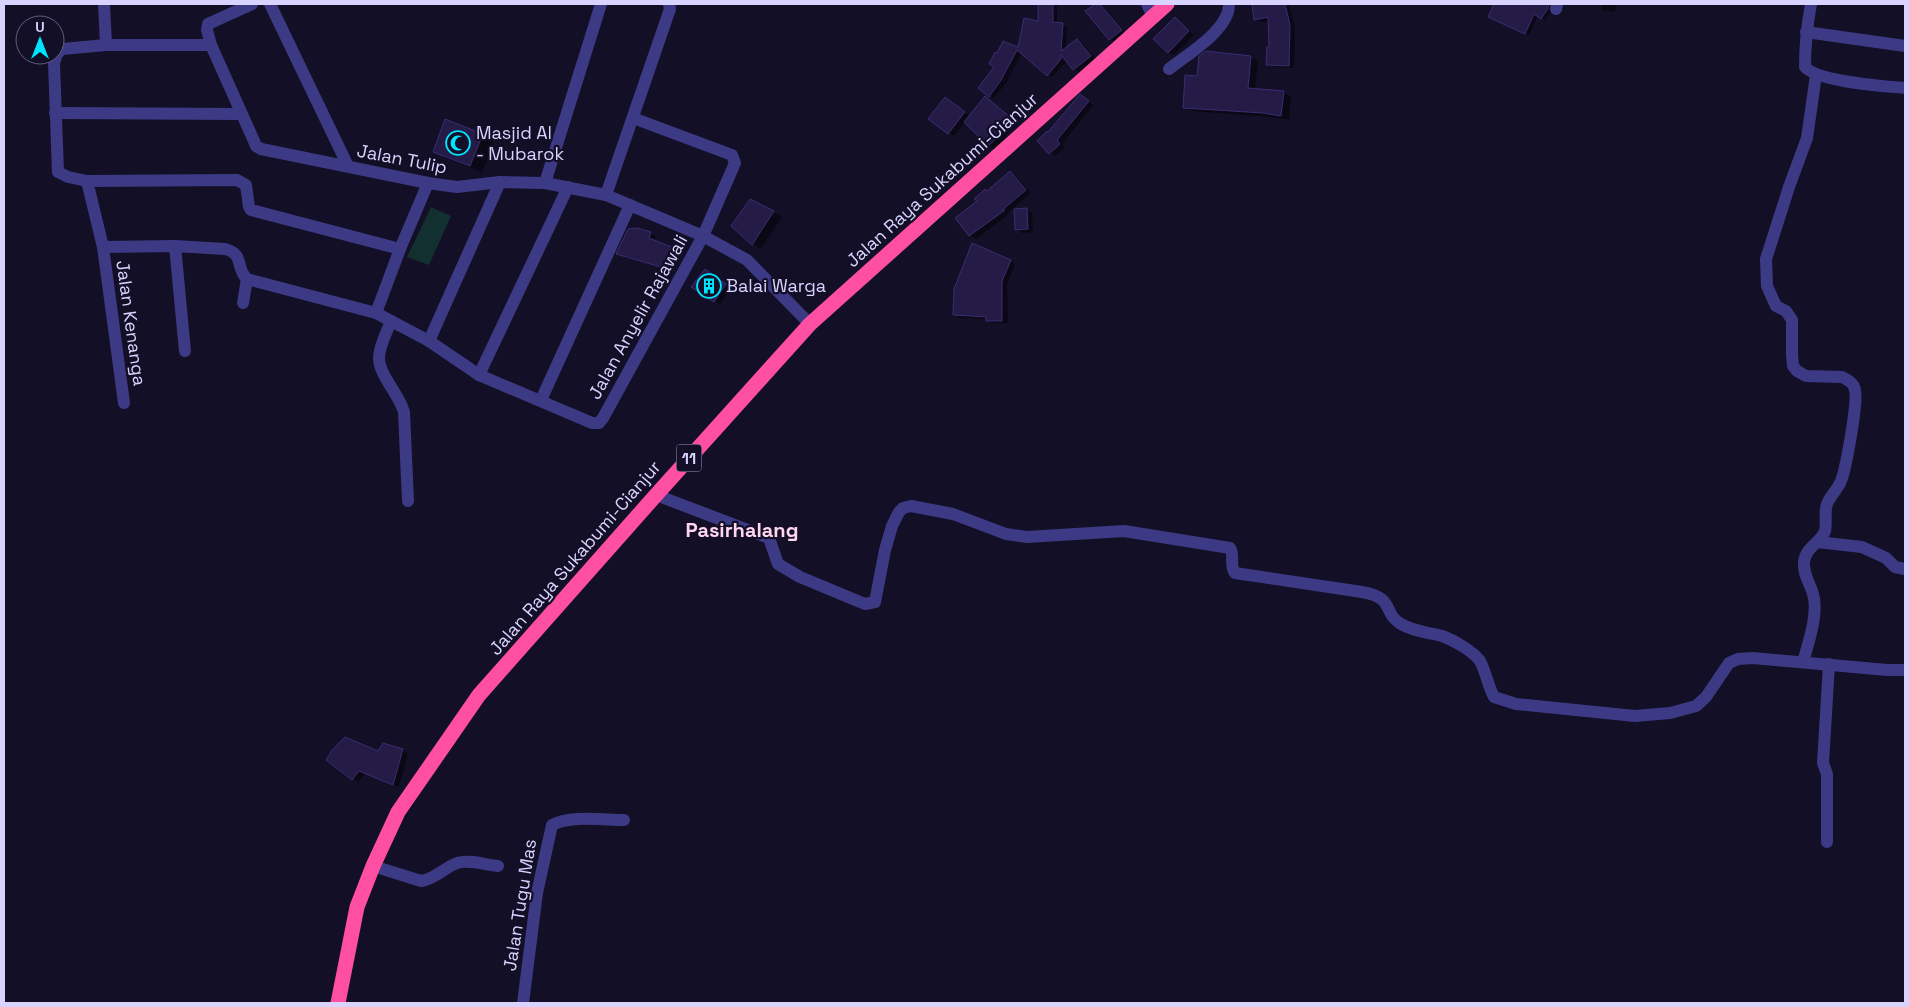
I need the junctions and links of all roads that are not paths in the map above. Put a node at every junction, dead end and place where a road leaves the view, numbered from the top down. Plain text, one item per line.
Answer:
1 (104, 4) edge
2 (252, 4) edge
3 (270, 4) edge
4 (601, 4) edge
5 (669, 4) edge
6 (1168, 4) edge
7 (1229, 4) edge
8 (1812, 4) edge
9 (1150, 10) edge
10 (1806, 32) junction
11 (106, 46) junction
12 (211, 46) junction
13 (1905, 46) edge
14 (1170, 69) dead end
15 (1816, 75) junction
16 (1905, 88) edge
17 (55, 113) junction
18 (241, 114) junction
19 (633, 118) junction
20 (348, 166) junction
21 (87, 181) junction
22 (500, 182) junction
23 (428, 183) junction
24 (545, 183) junction
25 (568, 187) junction
26 (606, 195) junction
27 (630, 205) junction
28 (703, 236) junction
29 (175, 246) junction
30 (103, 247) junction
31 (400, 249) junction
32 (247, 279) junction
33 (243, 303) dead end
34 (376, 313) junction
35 (391, 321) junction
36 (810, 324) junction
37 (429, 341) junction
38 (185, 351) dead end
39 (479, 375) junction
40 (541, 400) junction
41 (124, 402) dead end
42 (656, 495) junction
43 (408, 501) dead end
44 (1817, 542) junction
45 (1905, 569) edge
46 (1804, 662) junction
47 (1829, 664) junction
48 (1905, 670) edge
49 (624, 820) dead end
50 (1827, 842) dead end
51 (373, 866) junction
52 (498, 866) dead end
53 (338, 1003) edge
54 (523, 1003) edge

1 - 11 street
2 - 12 street
3 - 20 street
4 - 24 street
5 - 19 street
6 - 9 highway, Jalan Raya Sukabumi-Cianjur / 11
7 - 14 street
8 - 10 street
9 - 36 highway, Jalan Raya Sukabumi-Cianjur / 11
10 - 13 street
10 - 15 street
11 - 12 street
11 - 17 street
12 - 18 street, Jalan Tulip
15 - 16 street
15 - 44 street
17 - 18 street
17 - 21 street
18 - 20 street, Jalan Tulip
19 - 26 street
19 - 28 street
20 - 23 street, Jalan Tulip
21 - 30 street
21 - 31 street
22 - 23 street, Jalan Tulip
22 - 24 street, Jalan Tulip
22 - 37 street
23 - 31 street
24 - 25 street, Jalan Tulip
25 - 26 street, Jalan Tulip
25 - 39 street
26 - 27 street, Jalan Tulip
27 - 28 street, Jalan Tulip
27 - 40 street
28 - 36 street, Jalan Tulip
28 - 40 street, Jalan Anyelir Rajawali
29 - 30 street
29 - 32 street
29 - 38 street
30 - 41 street, Jalan Kenanga
31 - 34 street
32 - 33 street
32 - 34 street, Jalan Anyelir Rajawali
34 - 35 street, Jalan Anyelir Rajawali
35 - 37 street, Jalan Anyelir Rajawali
35 - 43 street
36 - 42 highway, Jalan Raya Sukabumi-Cianjur / 11
37 - 39 street, Jalan Anyelir Rajawali
39 - 40 street, Jalan Anyelir Rajawali
42 - 46 street
42 - 51 highway, Jalan Raya Sukabumi-Cianjur / 11
44 - 45 street
44 - 46 street
46 - 47 street
47 - 48 street
47 - 50 street
49 - 54 street, Jalan Tugu Mas
51 - 52 street
51 - 53 highway, Jalan Raya Sukabumi-Cianjur / 11

